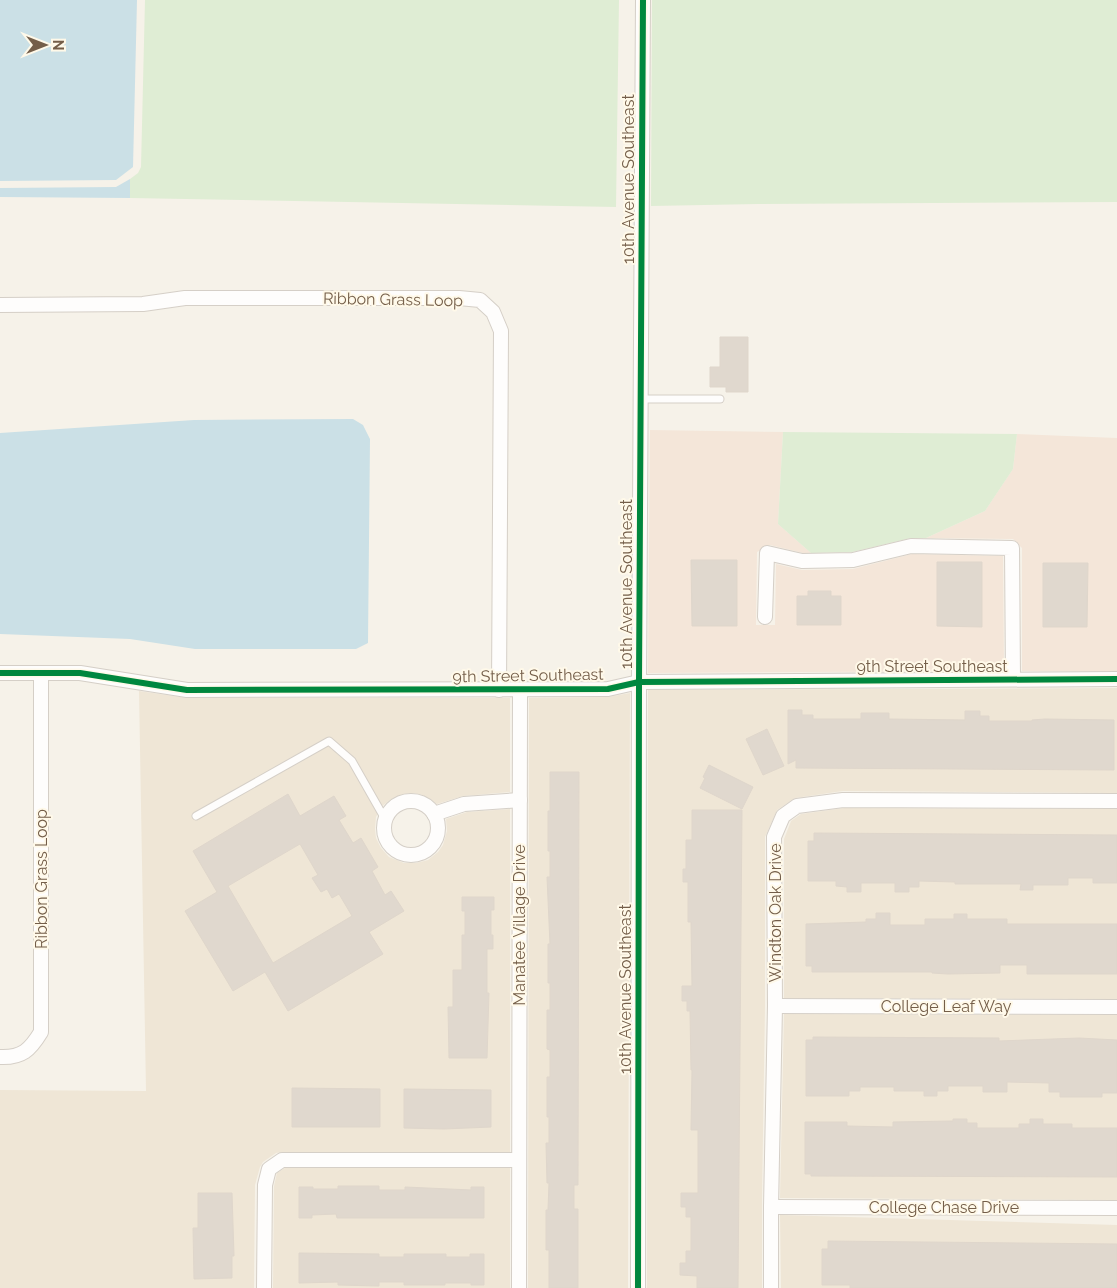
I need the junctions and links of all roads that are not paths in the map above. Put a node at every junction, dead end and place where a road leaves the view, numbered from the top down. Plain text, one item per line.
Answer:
1 (643, 0) edge
2 (0, 305) edge
3 (641, 399) junction
4 (720, 399) dead end
5 (766, 617) dead end
6 (0, 673) edge
7 (41, 673) junction
8 (1013, 679) junction
9 (1117, 679) edge
10 (639, 682) junction
11 (499, 690) junction
12 (520, 690) junction
13 (520, 800) junction
14 (1117, 801) edge
15 (434, 814) junction
16 (196, 816) dead end
17 (386, 819) junction
18 (775, 1006) junction
19 (1117, 1007) edge
20 (0, 1057) edge
21 (519, 1160) junction
22 (771, 1207) junction
23 (1117, 1208) edge
24 (264, 1288) edge
25 (519, 1288) edge
26 (638, 1288) edge
27 (771, 1288) edge

1 - 3 street, 10th Avenue Southeast
2 - 11 street, Ribbon Grass Loop
3 - 4 lane
3 - 10 street, 10th Avenue Southeast
5 - 8 street
6 - 7 street, 9th Street Southeast
7 - 11 street, 9th Street Southeast
7 - 20 street, Ribbon Grass Loop
8 - 9 street, 9th Street Southeast
8 - 10 street, 9th Street Southeast
10 - 12 street, 9th Street Southeast
10 - 26 street, 10th Avenue Southeast
11 - 12 street, 9th Street Southeast
12 - 13 street, Manatee Village Drive
13 - 15 street
13 - 21 street, Manatee Village Drive
14 - 18 street, Windton Oak Drive
15 - 17 street
15 - 17 street
16 - 17 lane
18 - 19 street, College Leaf Way
18 - 22 street, Windton Oak Drive
21 - 24 street
21 - 25 street, Manatee Village Drive
22 - 23 street, College Chase Drive
22 - 27 street, Windton Oak Drive

